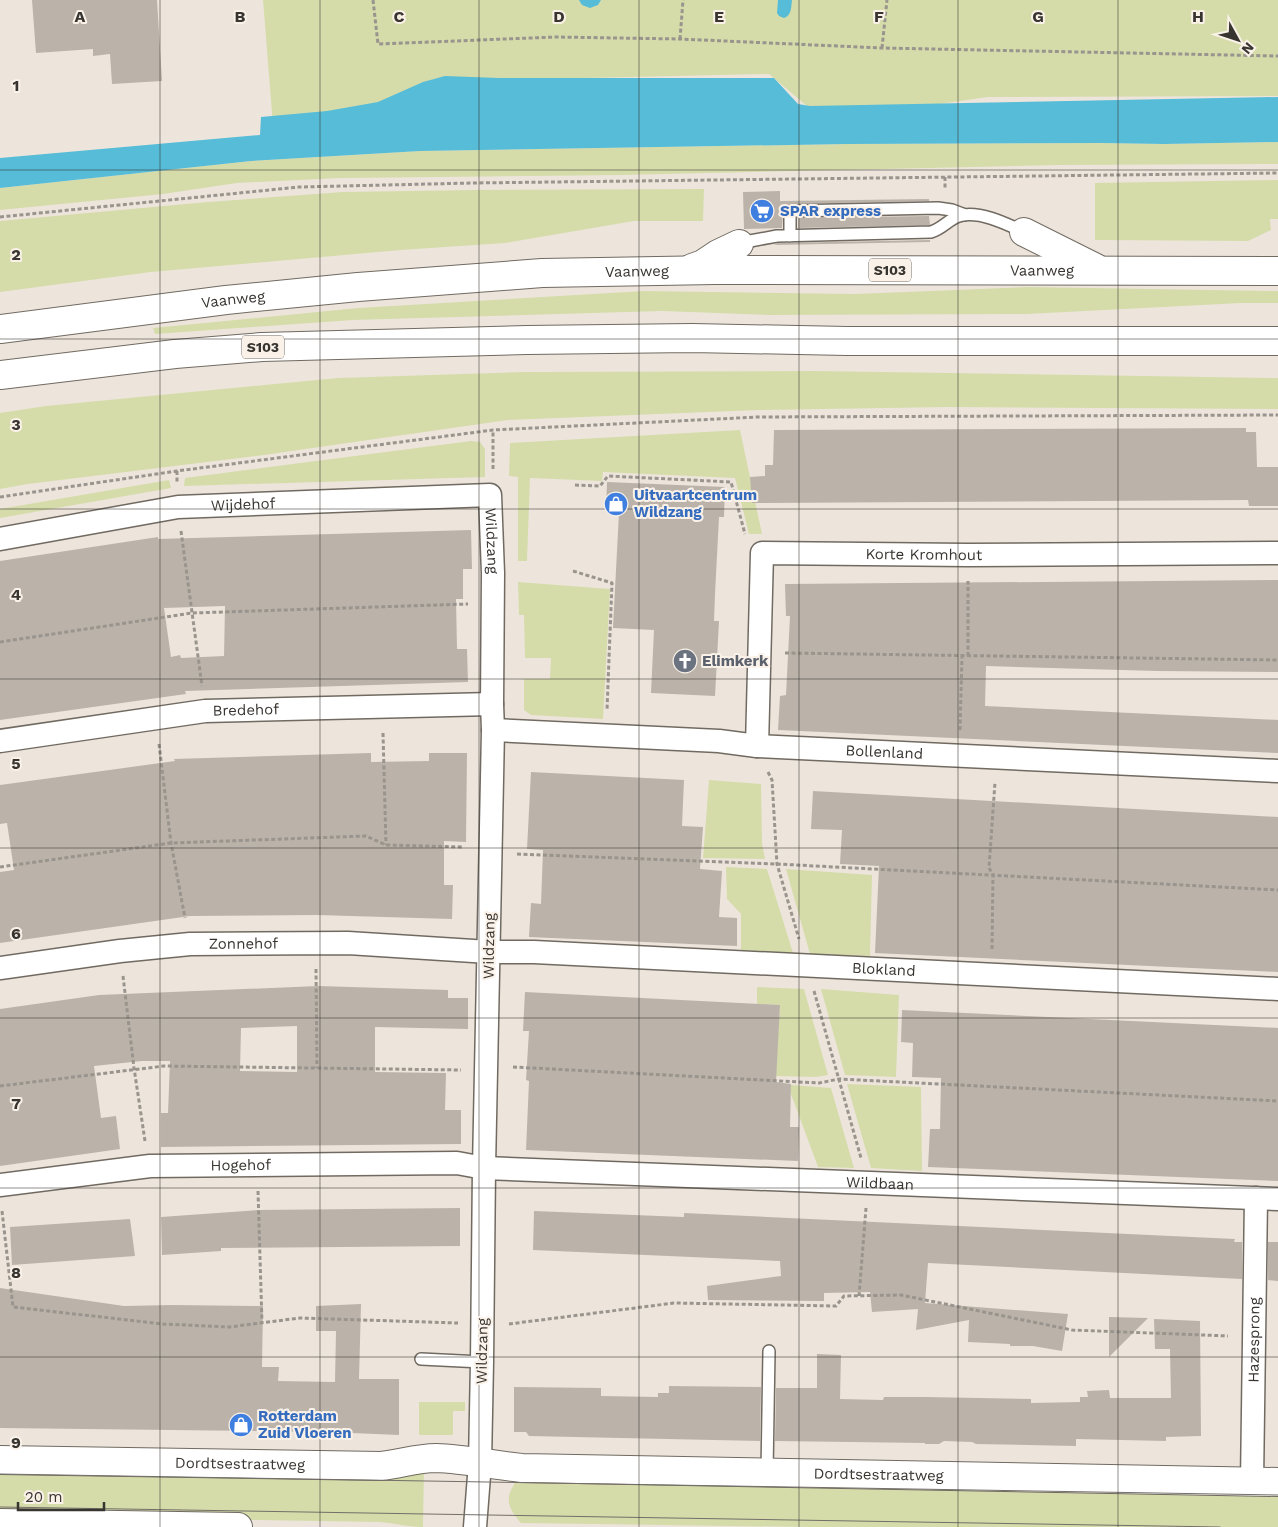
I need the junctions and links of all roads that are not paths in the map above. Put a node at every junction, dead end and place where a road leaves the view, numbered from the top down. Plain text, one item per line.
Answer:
1 (965, 215) junction
2 (1024, 232) joint
3 (790, 236) junction
4 (739, 244) joint
5 (1099, 270) junction
6 (681, 271) junction
7 (1278, 271) edge
8 (0, 329) edge
9 (1278, 340) edge
10 (0, 374) edge
11 (490, 495) joint
12 (0, 539) edge
13 (1278, 552) edge
14 (492, 704) junction
15 (493, 730) junction
16 (0, 740) edge
17 (757, 746) junction
18 (1278, 771) edge
19 (489, 952) junction
20 (0, 968) edge
21 (1278, 989) edge
22 (484, 1168) junction
23 (0, 1185) edge
24 (1256, 1198) junction
25 (1278, 1199) edge
26 (769, 1350) dead end
27 (421, 1359) dead end
28 (482, 1362) junction
29 (0, 1460) edge
30 (480, 1463) junction
31 (766, 1472) junction
32 (1265, 1482) edge
33 (0, 1523) edge
34 (238, 1527) edge
35 (475, 1527) edge

1 - 2 lane
1 - 3 lane
1 - 3 lane
2 - 5 main road
3 - 4 lane
4 - 6 main road
5 - 6 main road, Vaanweg / S103
5 - 7 main road, Vaanweg / S103
6 - 8 main road, Vaanweg / S103
9 - 10 main road, S103
11 - 12 street, Wijdehof
11 - 14 street, Wildzang
13 - 17 street, Korte Kromhout
14 - 15 street, Wildzang
14 - 16 street, Bredehof
15 - 17 street, Bollenland
15 - 19 street, Wildzang
17 - 18 street, Bollenland
19 - 20 street, Zonnehof
19 - 21 street, Blokland
19 - 22 street, Wildzang
22 - 23 street, Hogehof
22 - 24 street, Wildbaan
22 - 28 street, Wildzang
24 - 25 street, Wildbaan
24 - 32 street, Hazesprong
26 - 31 lane
27 - 28 lane
28 - 30 street, Wildzang
29 - 30 main road, Dordtsestraatweg
30 - 31 main road, Dordtsestraatweg
30 - 35 street
31 - 32 main road, Dordtsestraatweg
33 - 34 main road

